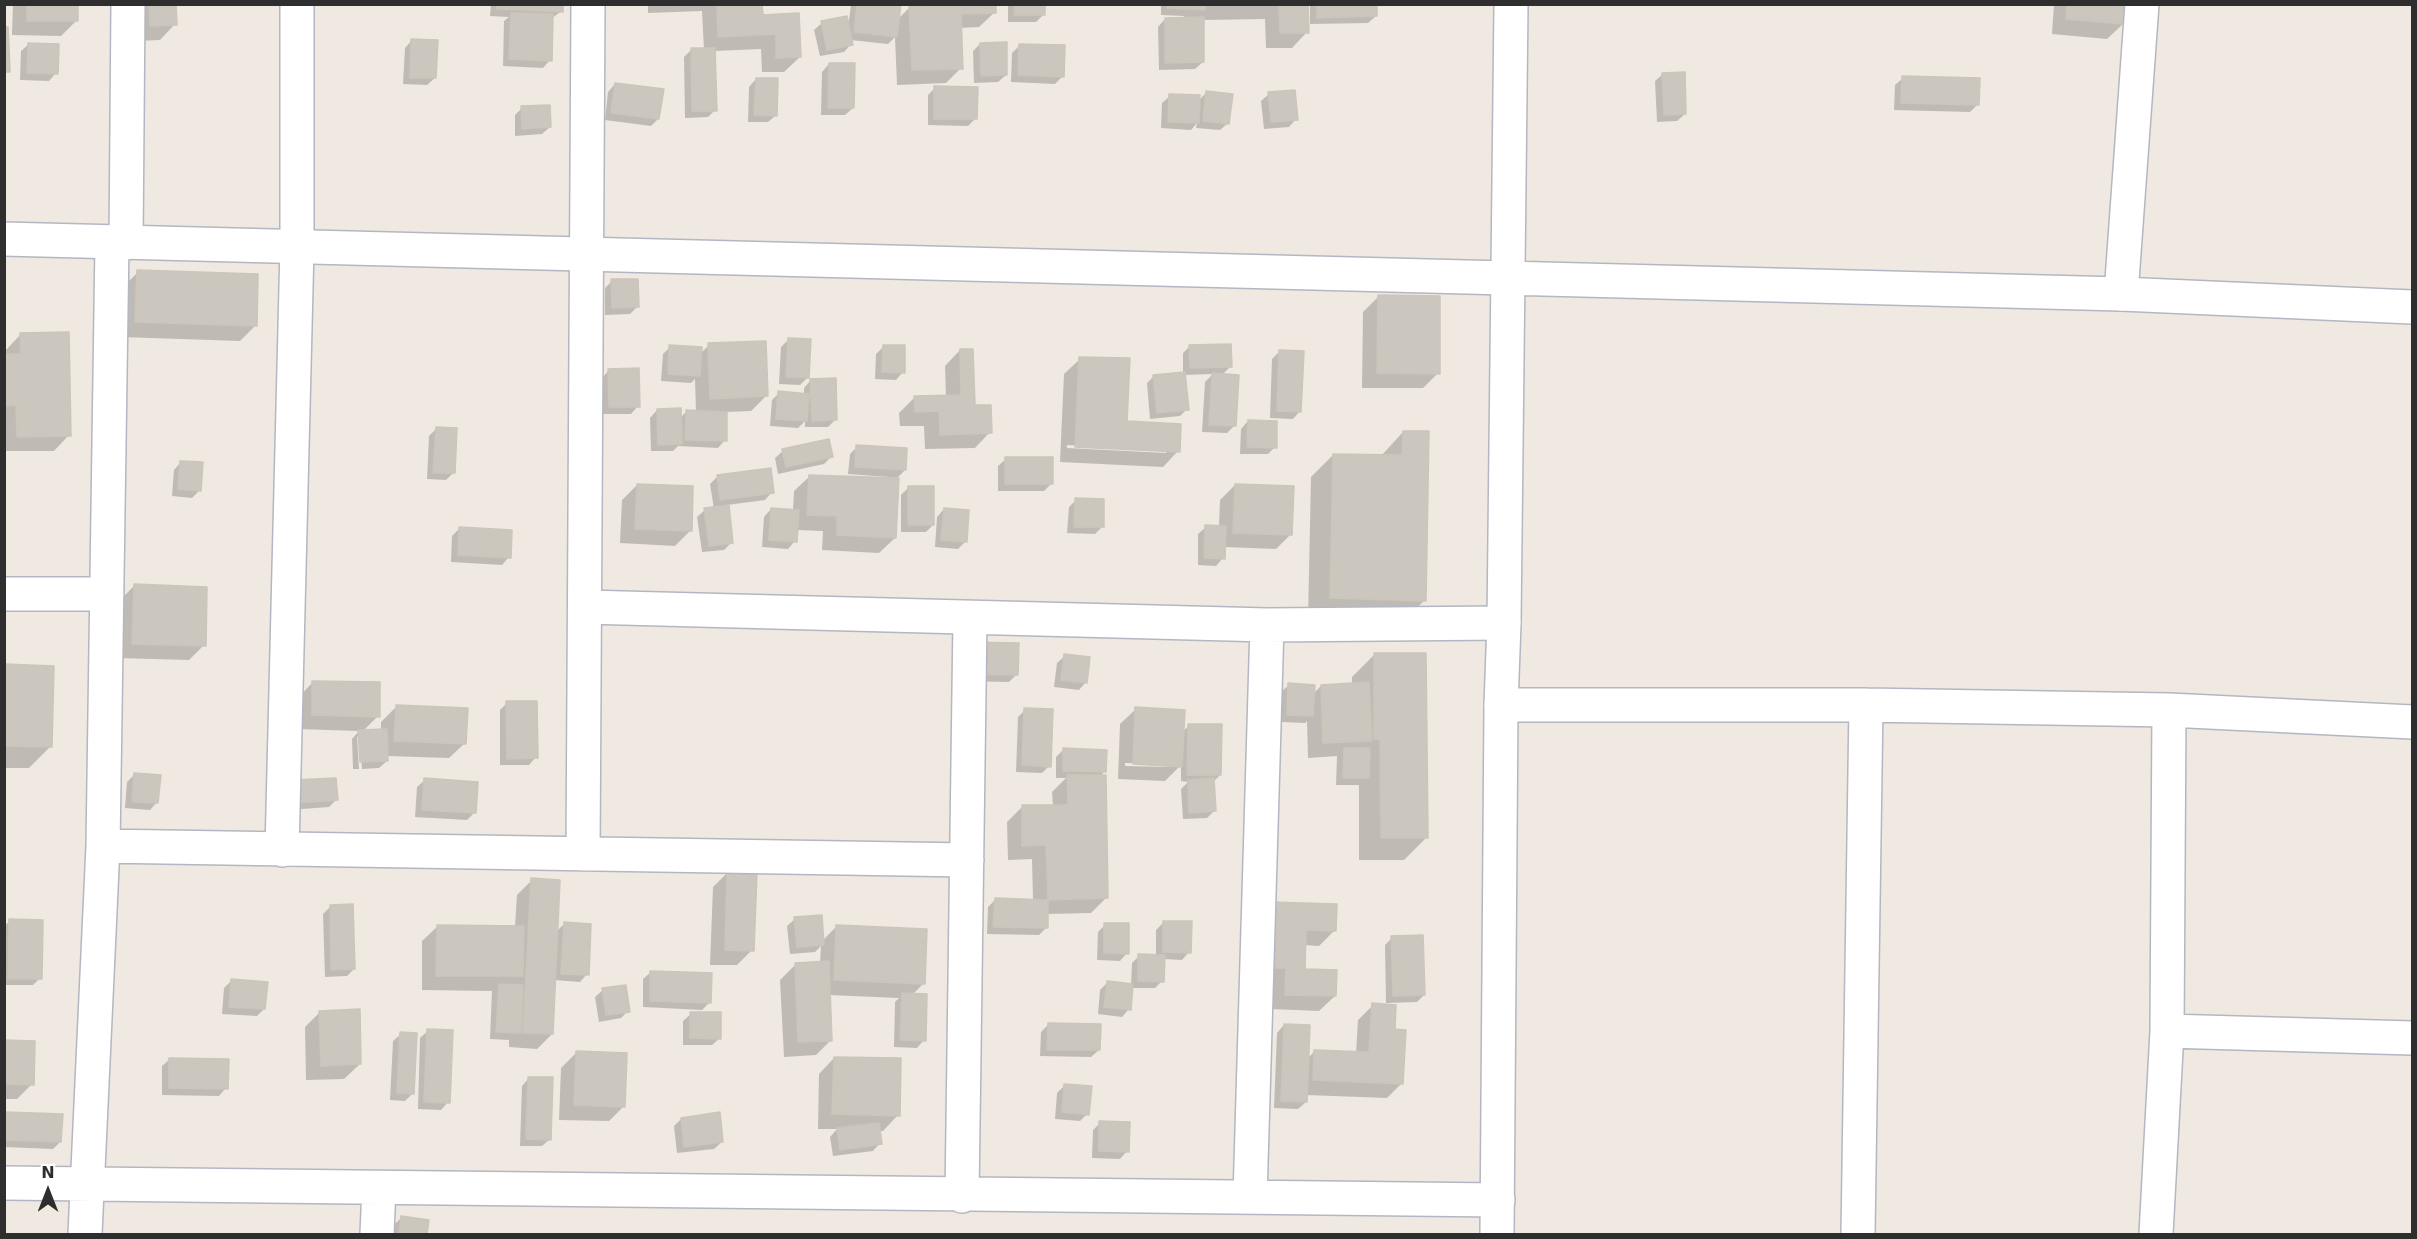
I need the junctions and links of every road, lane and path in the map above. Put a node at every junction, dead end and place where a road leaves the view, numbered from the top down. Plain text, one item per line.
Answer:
1 (128, 4) edge
2 (297, 4) edge
3 (588, 4) edge
4 (1511, 4) edge
5 (2142, 4) edge
6 (4, 239) edge
7 (119, 243) junction
8 (297, 247) junction
9 (587, 255) junction
10 (1508, 278) junction
11 (2121, 294) junction
12 (2412, 307) edge
13 (4, 594) edge
14 (107, 594) junction
15 (585, 607) junction
16 (970, 618) junction
17 (1504, 623) junction
18 (1267, 625) junction
19 (1501, 705) junction
20 (1866, 705) junction
21 (2169, 710) junction
22 (2412, 722) edge
23 (102, 846) junction
24 (282, 850) junction
25 (583, 854) junction
26 (967, 860) junction
27 (2167, 1031) junction
28 (2412, 1038) edge
29 (4, 1183) edge
30 (86, 1184) junction
31 (379, 1188) junction
32 (962, 1196) junction
33 (1250, 1197) junction
34 (1498, 1200) junction
35 (85, 1234) edge
36 (377, 1234) edge
37 (1497, 1234) edge
38 (1858, 1234) edge
39 (2156, 1234) edge

1 - 7 street
2 - 8 street
3 - 9 street
4 - 10 street
5 - 11 street
6 - 7 street
7 - 8 street
7 - 14 street
8 - 9 street
8 - 24 street
9 - 10 street
9 - 15 street
10 - 11 street
10 - 17 street
11 - 12 street
13 - 14 street
14 - 23 street
15 - 16 street
15 - 25 street
16 - 18 street
16 - 26 street
17 - 18 street
17 - 19 street
18 - 33 street
19 - 20 street
19 - 34 street
20 - 21 street
20 - 38 street
21 - 22 street
21 - 27 street
23 - 24 street
23 - 30 street
24 - 25 street
25 - 26 street
26 - 32 street
27 - 28 street
27 - 39 street
29 - 30 street
30 - 31 street
30 - 35 street
31 - 32 street
31 - 36 street
32 - 33 street
33 - 34 street
34 - 37 street

